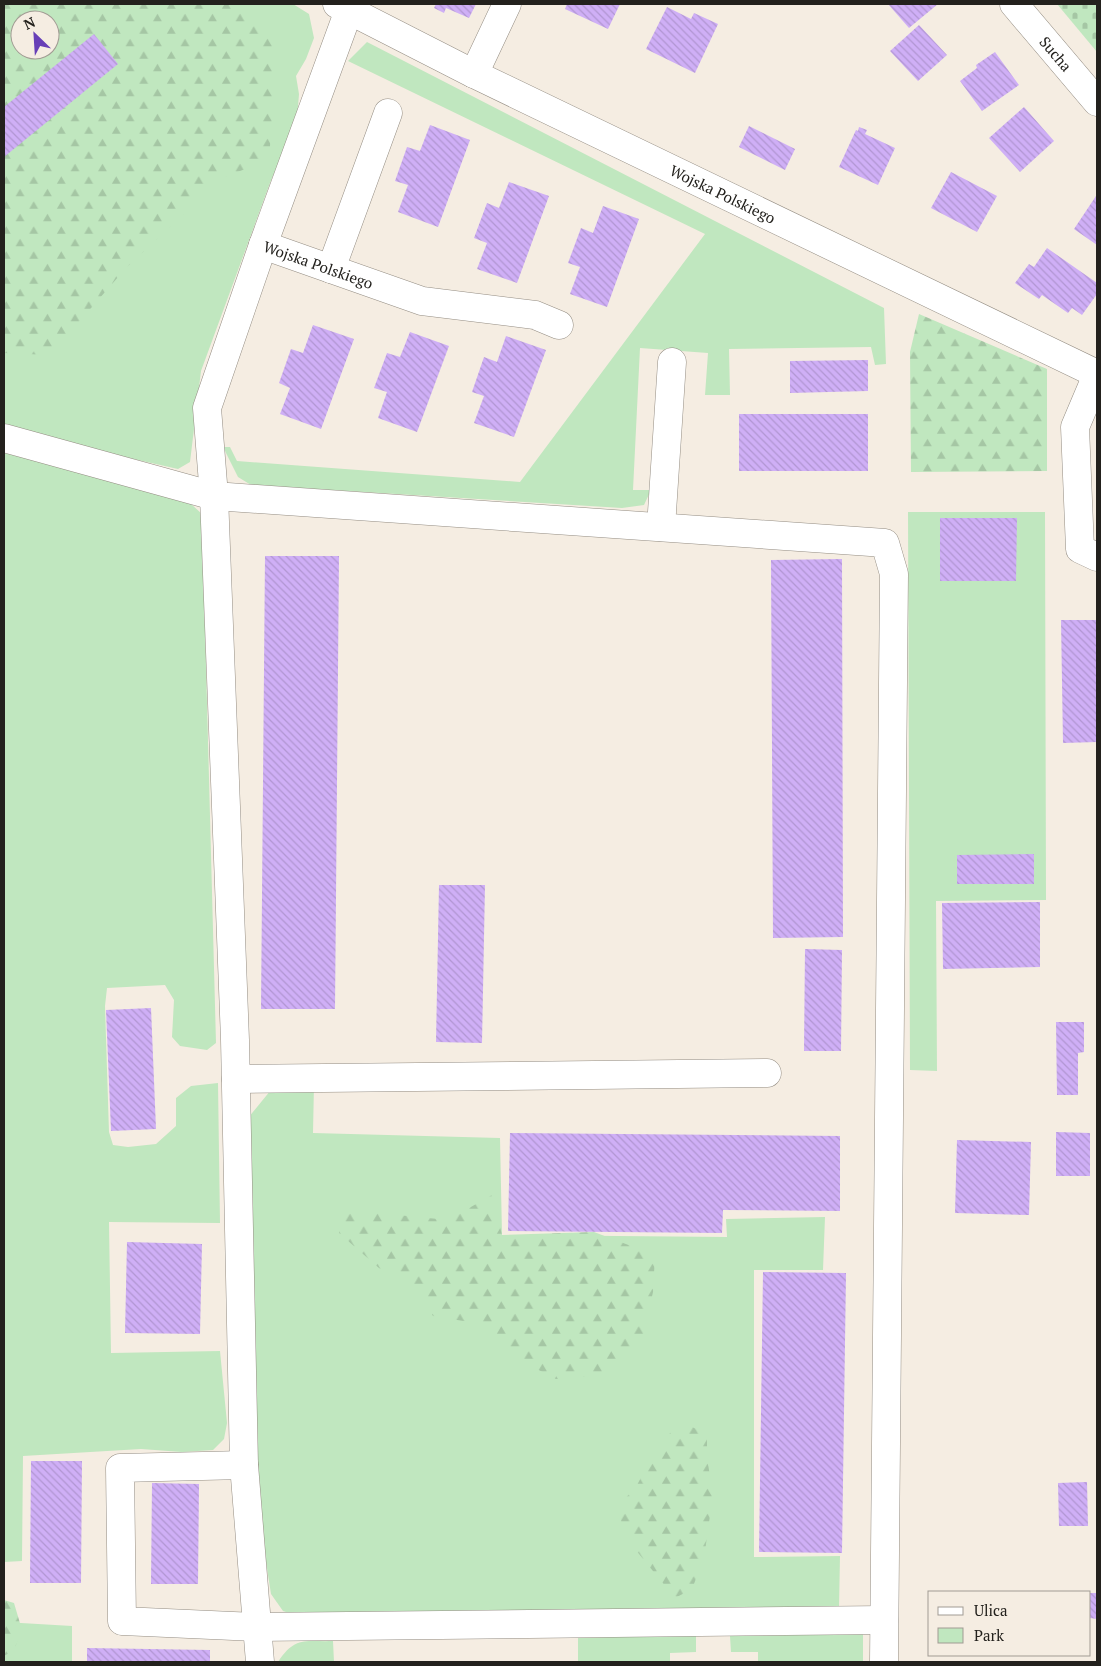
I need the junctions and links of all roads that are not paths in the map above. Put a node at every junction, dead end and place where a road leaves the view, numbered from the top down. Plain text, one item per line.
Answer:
1 (507, 4) edge
2 (1014, 4) edge
3 (343, 7) edge
4 (474, 74) junction
5 (1097, 102) edge
6 (388, 113) dead end
7 (263, 245) junction
8 (331, 269) junction
9 (559, 324) dead end
10 (672, 362) dead end
11 (1097, 375) edge
12 (1086, 432) edge
13 (4, 438) edge
14 (1087, 465) edge
15 (214, 496) junction
16 (1087, 506) edge
17 (661, 527) junction
18 (1089, 553) edge
19 (767, 1073) dead end
20 (236, 1079) junction
21 (244, 1465) junction
22 (884, 1620) junction
23 (256, 1627) junction
24 (260, 1662) edge
25 (884, 1662) edge

1 - 4 street
2 - 5 street, Sucha
3 - 4 street, Wojska Polskiego
3 - 7 street, Wojska Polskiego
4 - 11 street, Wojska Polskiego
6 - 8 street
7 - 8 street, Wojska Polskiego
7 - 15 street
8 - 9 street, Wojska Polskiego
10 - 17 street
11 - 12 street
12 - 14 street
13 - 15 street
14 - 16 street
15 - 17 street
15 - 20 street
16 - 18 street
17 - 22 street
19 - 20 street
20 - 21 street
21 - 23 street
21 - 23 street
22 - 23 street
22 - 25 street
23 - 24 street

